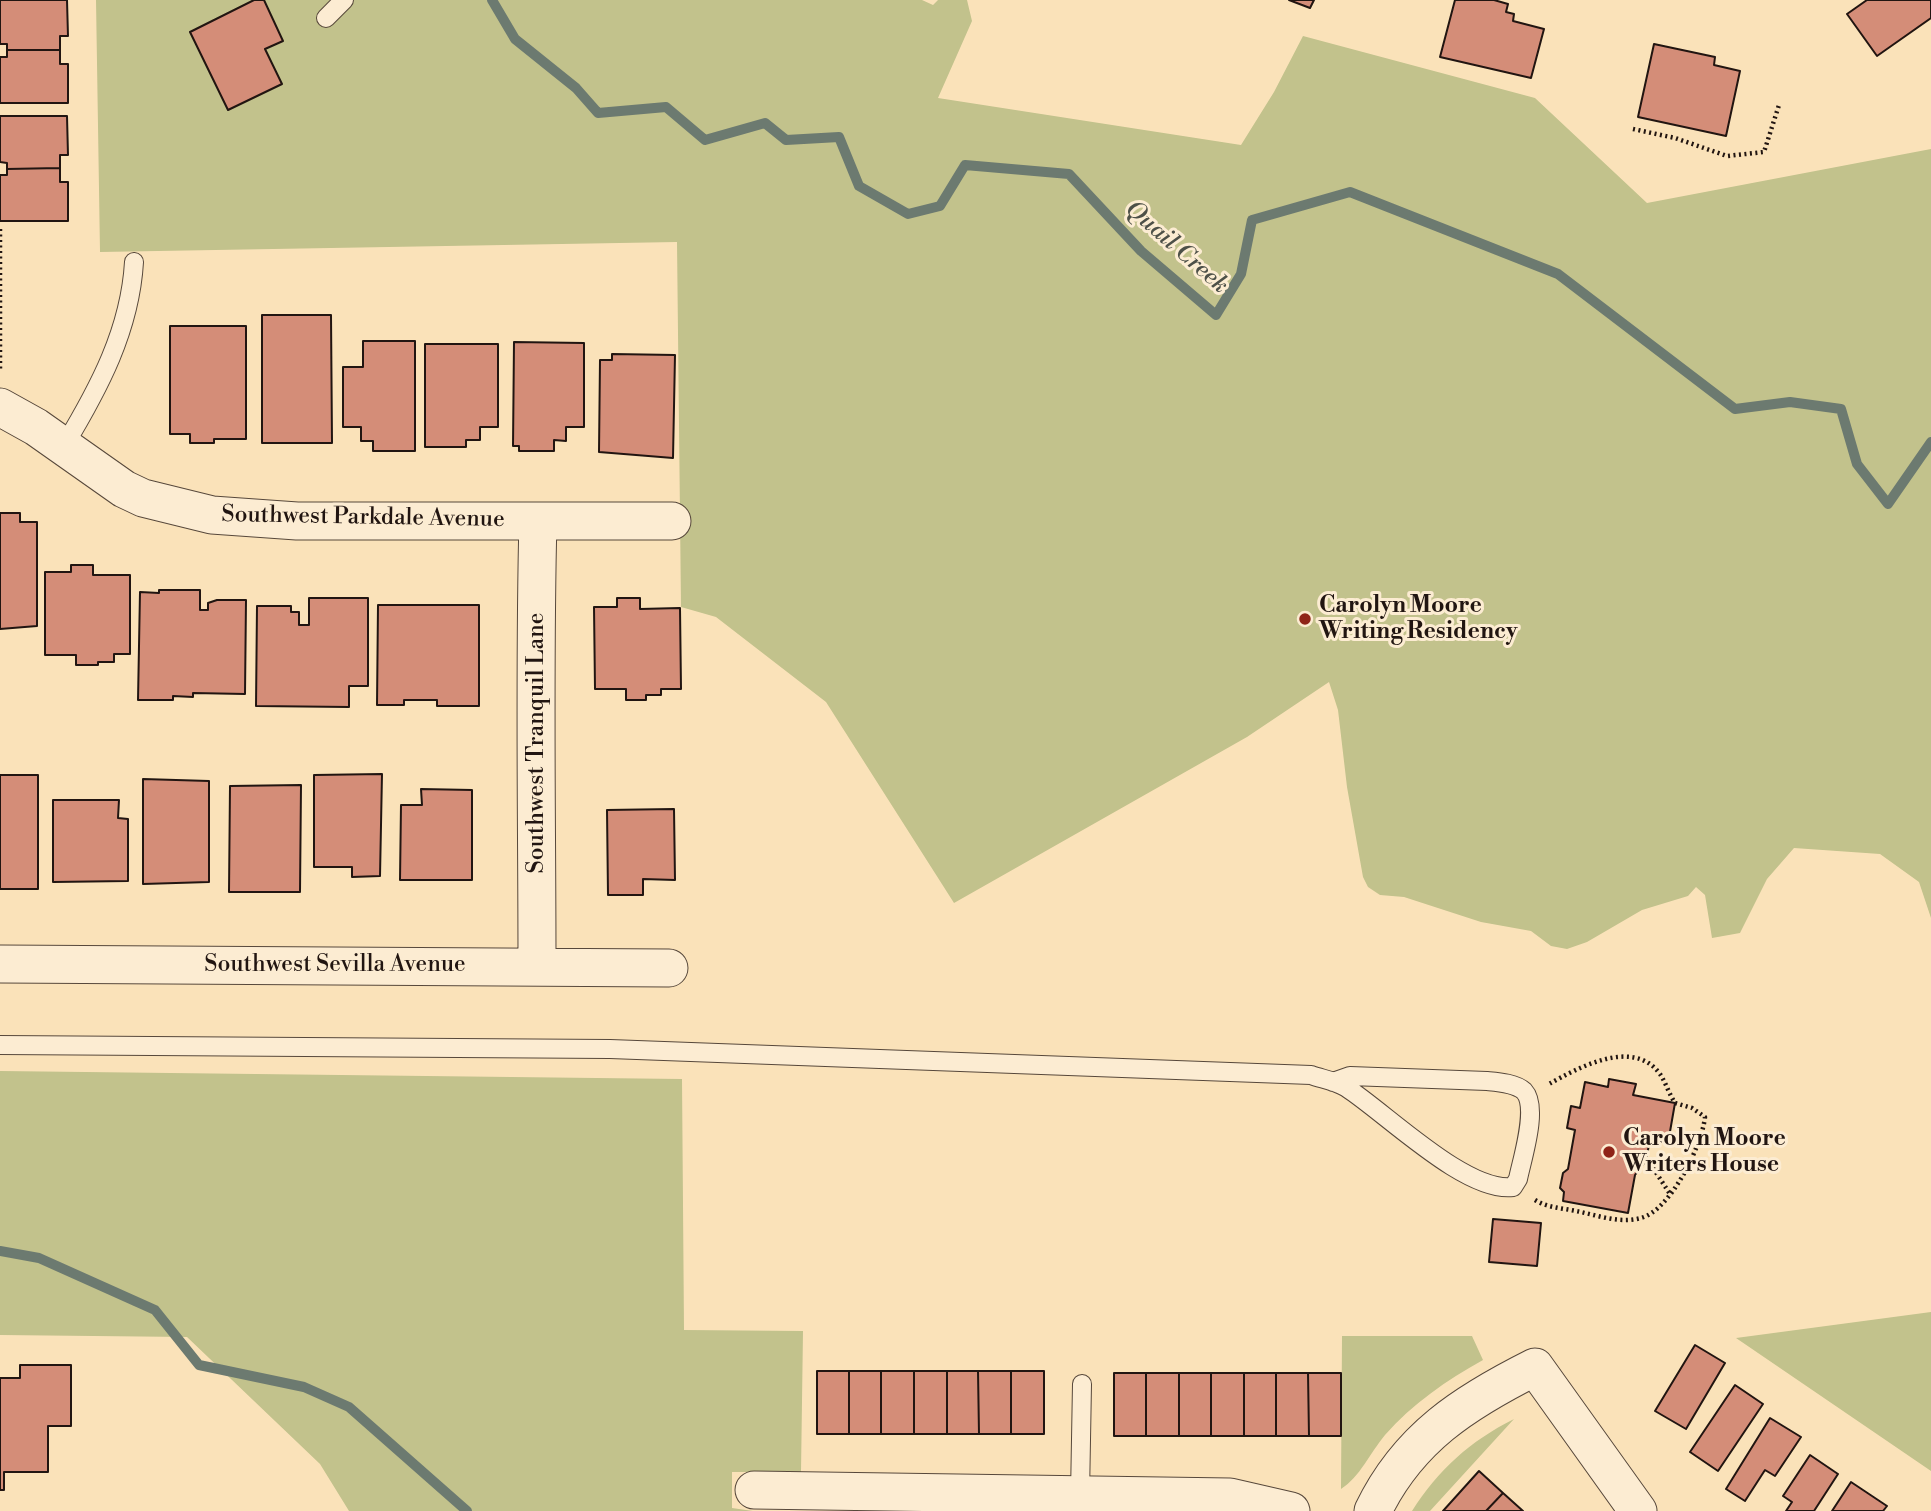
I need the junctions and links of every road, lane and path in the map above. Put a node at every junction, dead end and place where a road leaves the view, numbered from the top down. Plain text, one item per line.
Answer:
1 (344, 0) edge
2 (327, 18) dead end
3 (1779, 105) dead end
4 (1633, 129) dead end
5 (0, 229) edge
6 (134, 262) dead end
7 (0, 369) edge
8 (0, 407) edge
9 (64, 446) junction
10 (538, 521) junction
11 (672, 521) dead end
12 (0, 964) edge
13 (537, 965) junction
14 (669, 968) dead end
15 (0, 1045) edge
16 (1333, 1082) junction
17 (1526, 1096) junction
18 (1653, 1168) dead end
19 (1514, 1186) junction
20 (1670, 1194) junction
21 (1082, 1384) dead end
22 (754, 1490) dead end
23 (1080, 1495) junction
24 (813, 1501) edge
25 (1291, 1511) edge
26 (1373, 1511) edge
27 (1638, 1511) edge

1 - 2 lane
3 - 4 path
5 - 7 path
6 - 9 lane
8 - 9 street, Southwest Parkdale Avenue
9 - 10 street, Southwest Parkdale Avenue
10 - 11 street, Southwest Parkdale Avenue
10 - 13 street, Southwest Tranquil Lane
12 - 13 street, Southwest Sevilla Avenue
13 - 14 street, Southwest Sevilla Avenue
15 - 16 lane
16 - 17 lane
16 - 19 lane
17 - 19 lane
17 - 20 path
18 - 20 path
19 - 20 path
21 - 23 lane
22 - 24 street
23 - 24 street
23 - 25 street
26 - 27 street

